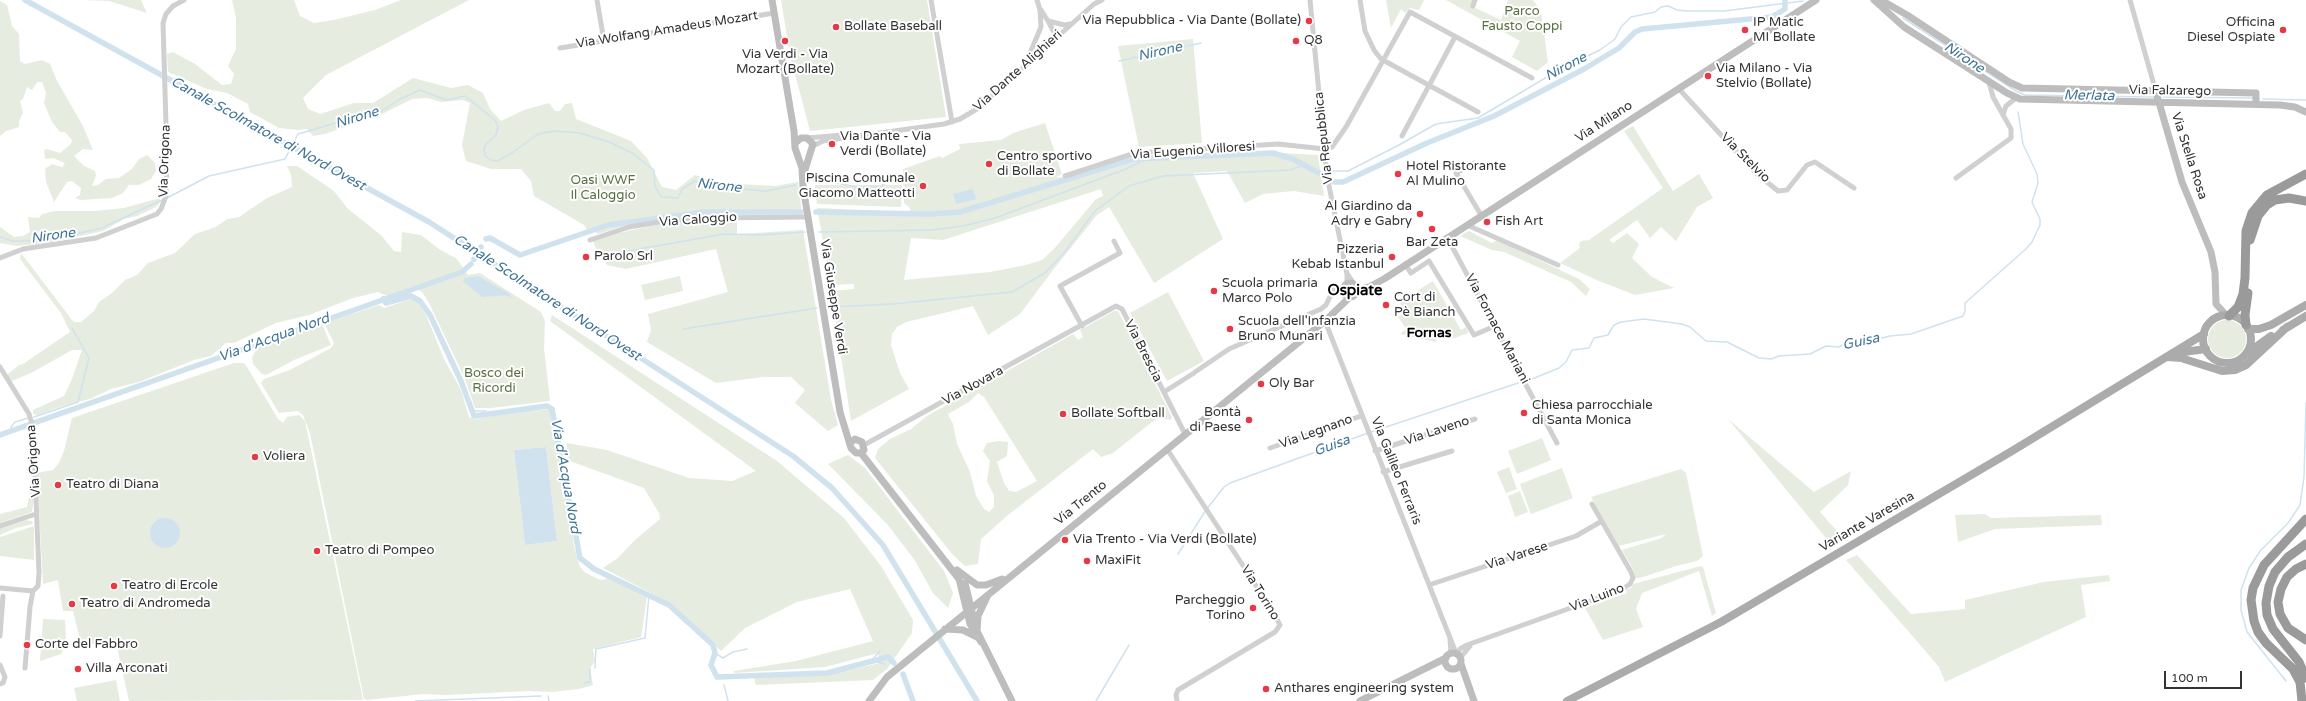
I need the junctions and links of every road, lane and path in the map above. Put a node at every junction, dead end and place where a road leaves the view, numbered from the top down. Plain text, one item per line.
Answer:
1 (184, 0) edge
2 (597, 0) edge
3 (772, 0) edge
4 (931, 0) edge
5 (1037, 0) edge
6 (1102, 0) edge
7 (1310, 0) edge
8 (1360, 0) edge
9 (1816, 0) edge
10 (1874, 0) edge
11 (1881, 0) edge
12 (2130, 0) edge
13 (1040, 10) junction
14 (774, 13) junction
15 (1048, 21) junction
16 (1071, 24) junction
17 (1040, 33) junction
18 (1455, 36) junction
19 (1054, 40) junction
20 (604, 41) junction
21 (560, 48) dead end
22 (1044, 48) junction
23 (1383, 60) junction
24 (1024, 68) junction
25 (1532, 78) dead end
26 (1989, 82) junction
27 (1429, 86) junction
28 (1678, 88) junction
29 (2156, 92) junction
30 (2016, 98) junction
31 (2159, 103) junction
32 (2256, 104) junction
33 (790, 112) junction
34 (1478, 112) dead end
35 (2306, 112) edge
36 (2003, 115) junction
37 (952, 122) junction
38 (856, 135) junction
39 (1402, 136) dead end
40 (805, 137) junction
41 (795, 142) junction
42 (813, 146) junction
43 (1325, 149) junction
44 (798, 154) junction
45 (810, 154) junction
46 (1474, 163) dead end
47 (2306, 170) edge
48 (2306, 174) edge
49 (1065, 176) dead end
50 (802, 177) junction
51 (1956, 178) dead end
52 (2287, 183) junction
53 (1854, 188) dead end
54 (2306, 201) edge
55 (1481, 216) junction
56 (808, 217) junction
57 (1467, 225) junction
58 (1447, 238) junction
59 (590, 240) dead end
60 (1114, 241) dead end
61 (0, 258) edge
62 (1405, 264) junction
63 (1558, 265) dead end
64 (1350, 289) junction
65 (2306, 305) edge
66 (2228, 316) junction
67 (2306, 316) edge
68 (1325, 321) junction
69 (1082, 326) junction
70 (1495, 326) junction
71 (2247, 327) junction
72 (2287, 327) junction
73 (1314, 329) junction
74 (2204, 334) junction
75 (2206, 350) junction
76 (2174, 353) junction
77 (2244, 356) junction
78 (2165, 358) junction
79 (0, 367) edge
80 (1164, 392) junction
81 (1361, 416) junction
82 (1475, 419) dead end
83 (1185, 434) junction
84 (852, 441) junction
85 (1557, 442) dead end
86 (864, 445) junction
87 (1270, 448) dead end
88 (1167, 449) junction
89 (1375, 451) junction
90 (1452, 451) dead end
91 (861, 453) junction
92 (1383, 472) junction
93 (1592, 504) dead end
94 (36, 514) junction
95 (2306, 519) edge
96 (1602, 521) junction
97 (0, 526) edge
98 (2306, 544) edge
99 (946, 561) junction
100 (2306, 564) edge
101 (959, 573) junction
102 (1010, 576) junction
103 (1429, 585) junction
104 (2, 589) edge
105 (33, 591) junction
106 (989, 594) junction
107 (3, 596) dead end
108 (970, 609) junction
109 (955, 621) junction
110 (945, 629) junction
111 (0, 636) edge
112 (978, 637) junction
113 (2306, 640) edge
114 (1455, 657) junction
115 (0, 665) edge
116 (1427, 667) junction
117 (25, 668) dead end
118 (1450, 668) junction
119 (2306, 678) edge
120 (0, 684) edge
121 (1470, 690) junction
122 (869, 701) edge
123 (1012, 701) edge
124 (1176, 701) edge
125 (1360, 701) edge
126 (1474, 701) edge
127 (1567, 701) edge
128 (2302, 701) edge

1 - 61 street, Via Origona
2 - 20 street
3 - 14 street
4 - 37 street
5 - 13 street
6 - 16 street, Via Dante Alighieri
7 - 43 street, Via Repubblica
8 - 23 street
9 - 28 street, Via Milano
10 - 26 street, Via Falzarego
11 - 29 street, Via Falzarego
12 - 29 street, Via Stella Rosa
13 - 15 street
13 - 17 street
14 - 20 street, Via Wolfang Amadeus Mozart
14 - 33 street
15 - 16 street
15 - 19 street
16 - 19 street, Via Dante Alighieri
17 - 22 street
17 - 24 street
18 - 23 street
18 - 25 street
18 - 27 street
19 - 22 street, Via Dante Alighieri
20 - 21 street, Via Wolfang Amadeus Mozart
22 - 24 street, Via Dante Alighieri
23 - 27 street
23 - 43 street
24 - 37 street, Via Dante Alighieri
26 - 30 street, Via Falzarego
26 - 36 street
27 - 34 street
27 - 39 street
28 - 53 street, Via Stelvio
28 - 55 street, Via Milano
29 - 31 street, Via Stella Rosa
29 - 32 street, Via Falzarego
30 - 31 street, Via Falzarego
30 - 36 street
31 - 32 street, Via Falzarego
31 - 66 street, Via Stella Rosa
32 - 35 street, Via Falzarego
33 - 40 street
33 - 41 street
36 - 51 street
37 - 38 street, Via Dante Alighieri
38 - 40 street, Via Dante Alighieri
38 - 42 street, Via Dante Alighieri
40 - 41 street
40 - 42 street
41 - 44 street
42 - 45 street
43 - 49 street, Via Eugenio Villoresi
43 - 64 street, Via Repubblica
44 - 45 street
44 - 50 street, Via Giuseppe Verdi
45 - 50 street, Via Giuseppe Verdi
46 - 55 street
47 - 52 street
48 - 52 highway
50 - 56 street, Via Giuseppe Verdi
52 - 66 highway
54 - 71 highway
55 - 57 street, Via Milano
56 - 59 street, Via Caloggio
56 - 84 street, Via Giuseppe Verdi
57 - 58 street, Via Milano
57 - 63 street
58 - 62 street, Via Milano
58 - 70 street, Via Fornace Mariani
60 - 69 street
62 - 64 street, Via Milano
62 - 70 street
64 - 68 street, Via Milano
64 - 73 street
64 - 80 street
65 - 71 main road
66 - 71 main road
66 - 74 main road
67 - 72 main road
68 - 73 street, Via Milano
68 - 81 street, Via Galileo Ferraris
69 - 80 street, Via Brescia
69 - 86 street, Via Novara
70 - 85 street, Via Fornace Mariani
71 - 77 main road
72 - 77 main road
72 - 78 main road
73 - 83 street, Via Trento
74 - 75 main road
74 - 76 main road, Variante Varesina
75 - 76 main road, Variante Varesina
75 - 77 main road
76 - 78 main road, Variante Varesina
78 - 127 main road, Variante Varesina
79 - 94 street, Via Origona
80 - 83 street, Via Brescia
81 - 87 street, Via Legnano
81 - 89 street, Via Galileo Ferraris
82 - 89 street, Via Laveno
83 - 88 street, Via Trento
84 - 86 street
84 - 91 street
86 - 91 street
88 - 102 street, Via Trento
88 - 124 street, Via Torino
89 - 92 street, Via Galileo Ferraris
90 - 92 street
91 - 99 street
92 - 103 street, Via Galileo Ferraris
93 - 96 street, Via Luino
94 - 97 street
94 - 105 street, Via Origona
95 - 128 highway
96 - 103 street, Via Varese
96 - 114 street, Via Luino
98 - 119 highway
99 - 101 street
99 - 108 street
99 - 109 street
100 - 113 highway
101 - 102 street
101 - 108 street
102 - 106 street, Via Trento
103 - 114 street, Via Galileo Ferraris
104 - 105 street
105 - 117 street, Via Origona
106 - 108 street, Via Trento
106 - 112 street
107 - 111 street
108 - 109 street, Via Trento
108 - 112 street
109 - 110 street, Via Trento
110 - 112 street
110 - 122 street, Via Trento
112 - 123 street
114 - 116 street
114 - 118 street
114 - 118 street
114 - 121 street, Via Galileo Ferraris
115 - 120 street
116 - 118 street
116 - 125 street
118 - 121 street, Via Galileo Ferraris
121 - 126 street, Via Galileo Ferraris

